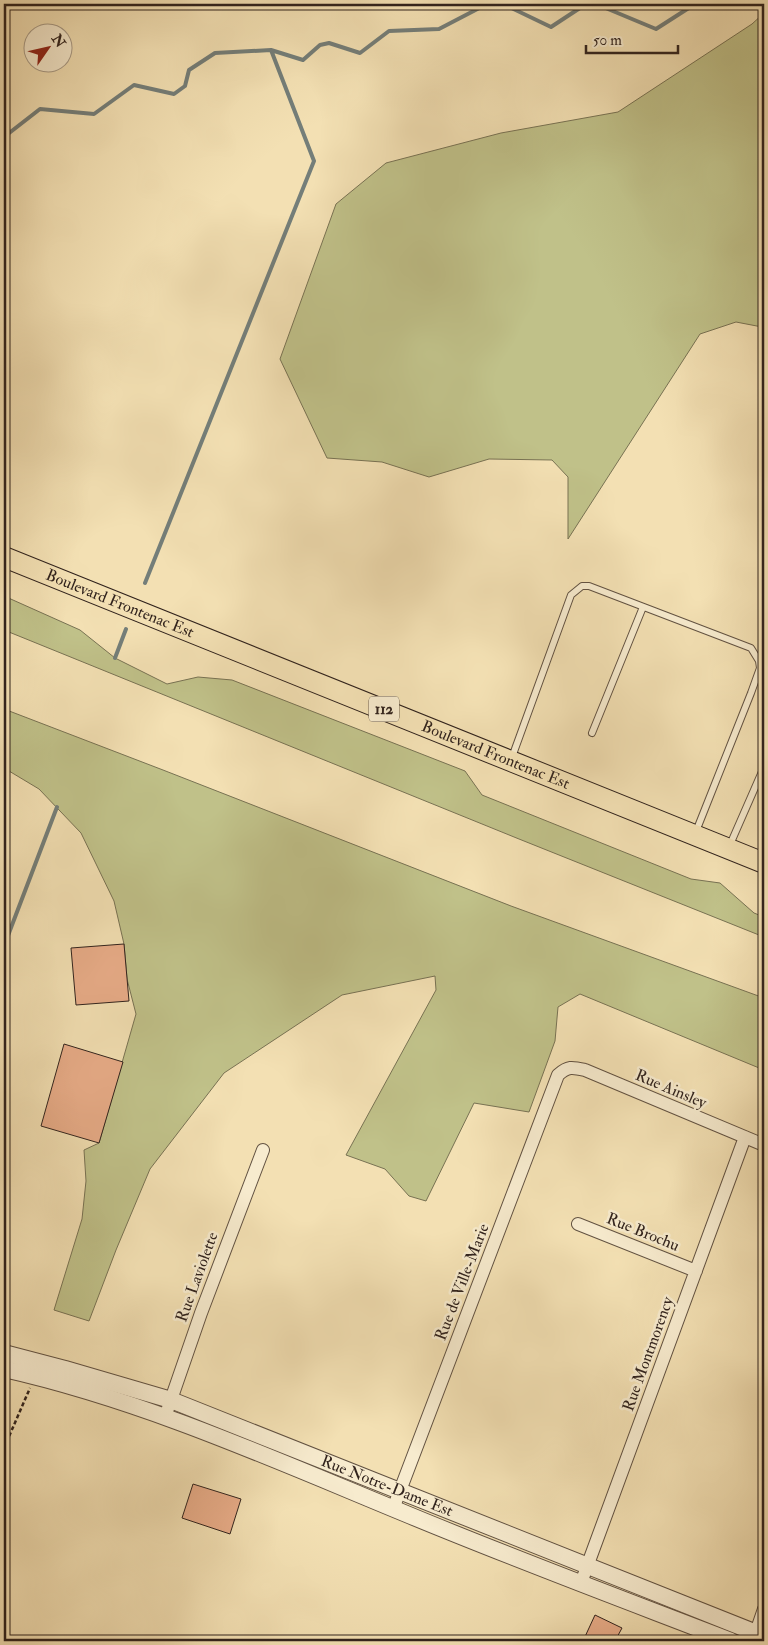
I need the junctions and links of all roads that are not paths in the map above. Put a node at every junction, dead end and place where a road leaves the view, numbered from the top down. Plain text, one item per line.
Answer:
1 (4, 557) edge
2 (643, 607) junction
3 (592, 733) dead end
4 (510, 760) junction
5 (764, 767) edge
6 (695, 835) junction
7 (729, 848) junction
8 (764, 863) edge
9 (565, 1068) joint
10 (745, 1137) junction
11 (764, 1145) edge
12 (263, 1150) dead end
13 (578, 1224) dead end
14 (696, 1271) junction
15 (4, 1353) edge
16 (4, 1368) edge
17 (171, 1400) junction
18 (165, 1417) junction
19 (258, 1435) junction
20 (251, 1450) junction
21 (400, 1490) junction
22 (393, 1509) junction
23 (588, 1566) junction
24 (581, 1583) junction
25 (688, 1606) junction
26 (764, 1609) edge
27 (681, 1622) junction
28 (758, 1637) edge
29 (731, 1641) edge

1 - 4 main road, Boulevard Frontenac Est / 112
2 - 3 lane
2 - 4 lane
2 - 6 lane
4 - 6 main road, Boulevard Frontenac Est / 112
5 - 7 lane
6 - 7 main road, Boulevard Frontenac Est / 112
7 - 8 main road, Boulevard Frontenac Est / 112
9 - 10 street, Rue Ainsley
9 - 21 street, Rue de Ville-Marie
10 - 11 street, Rue Ainsley
10 - 14 street, Rue Montmorency
12 - 17 street, Rue Laviolette
13 - 14 street, Rue Brochu
14 - 23 street, Rue Montmorency
15 - 17 street, Rue Notre-Dame Est
16 - 18 street, Rue Notre-Dame Est
17 - 18 street, Rue Laviolette
17 - 19 street, Rue Notre-Dame Est
18 - 20 street, Rue Notre-Dame Est
19 - 20 lane
19 - 21 street, Rue Notre-Dame Est
20 - 22 street, Rue Notre-Dame Est
21 - 22 street, Rue de Ville-Marie
21 - 23 street, Rue Notre-Dame Est
22 - 24 street, Rue Notre-Dame Est
23 - 24 street, Rue Montmorency
23 - 25 street, Rue Notre-Dame Est
24 - 27 street, Rue Notre-Dame Est
25 - 27 lane
25 - 28 street, Rue Notre-Dame Est
26 - 28 street
27 - 29 street, Rue Notre-Dame Est

